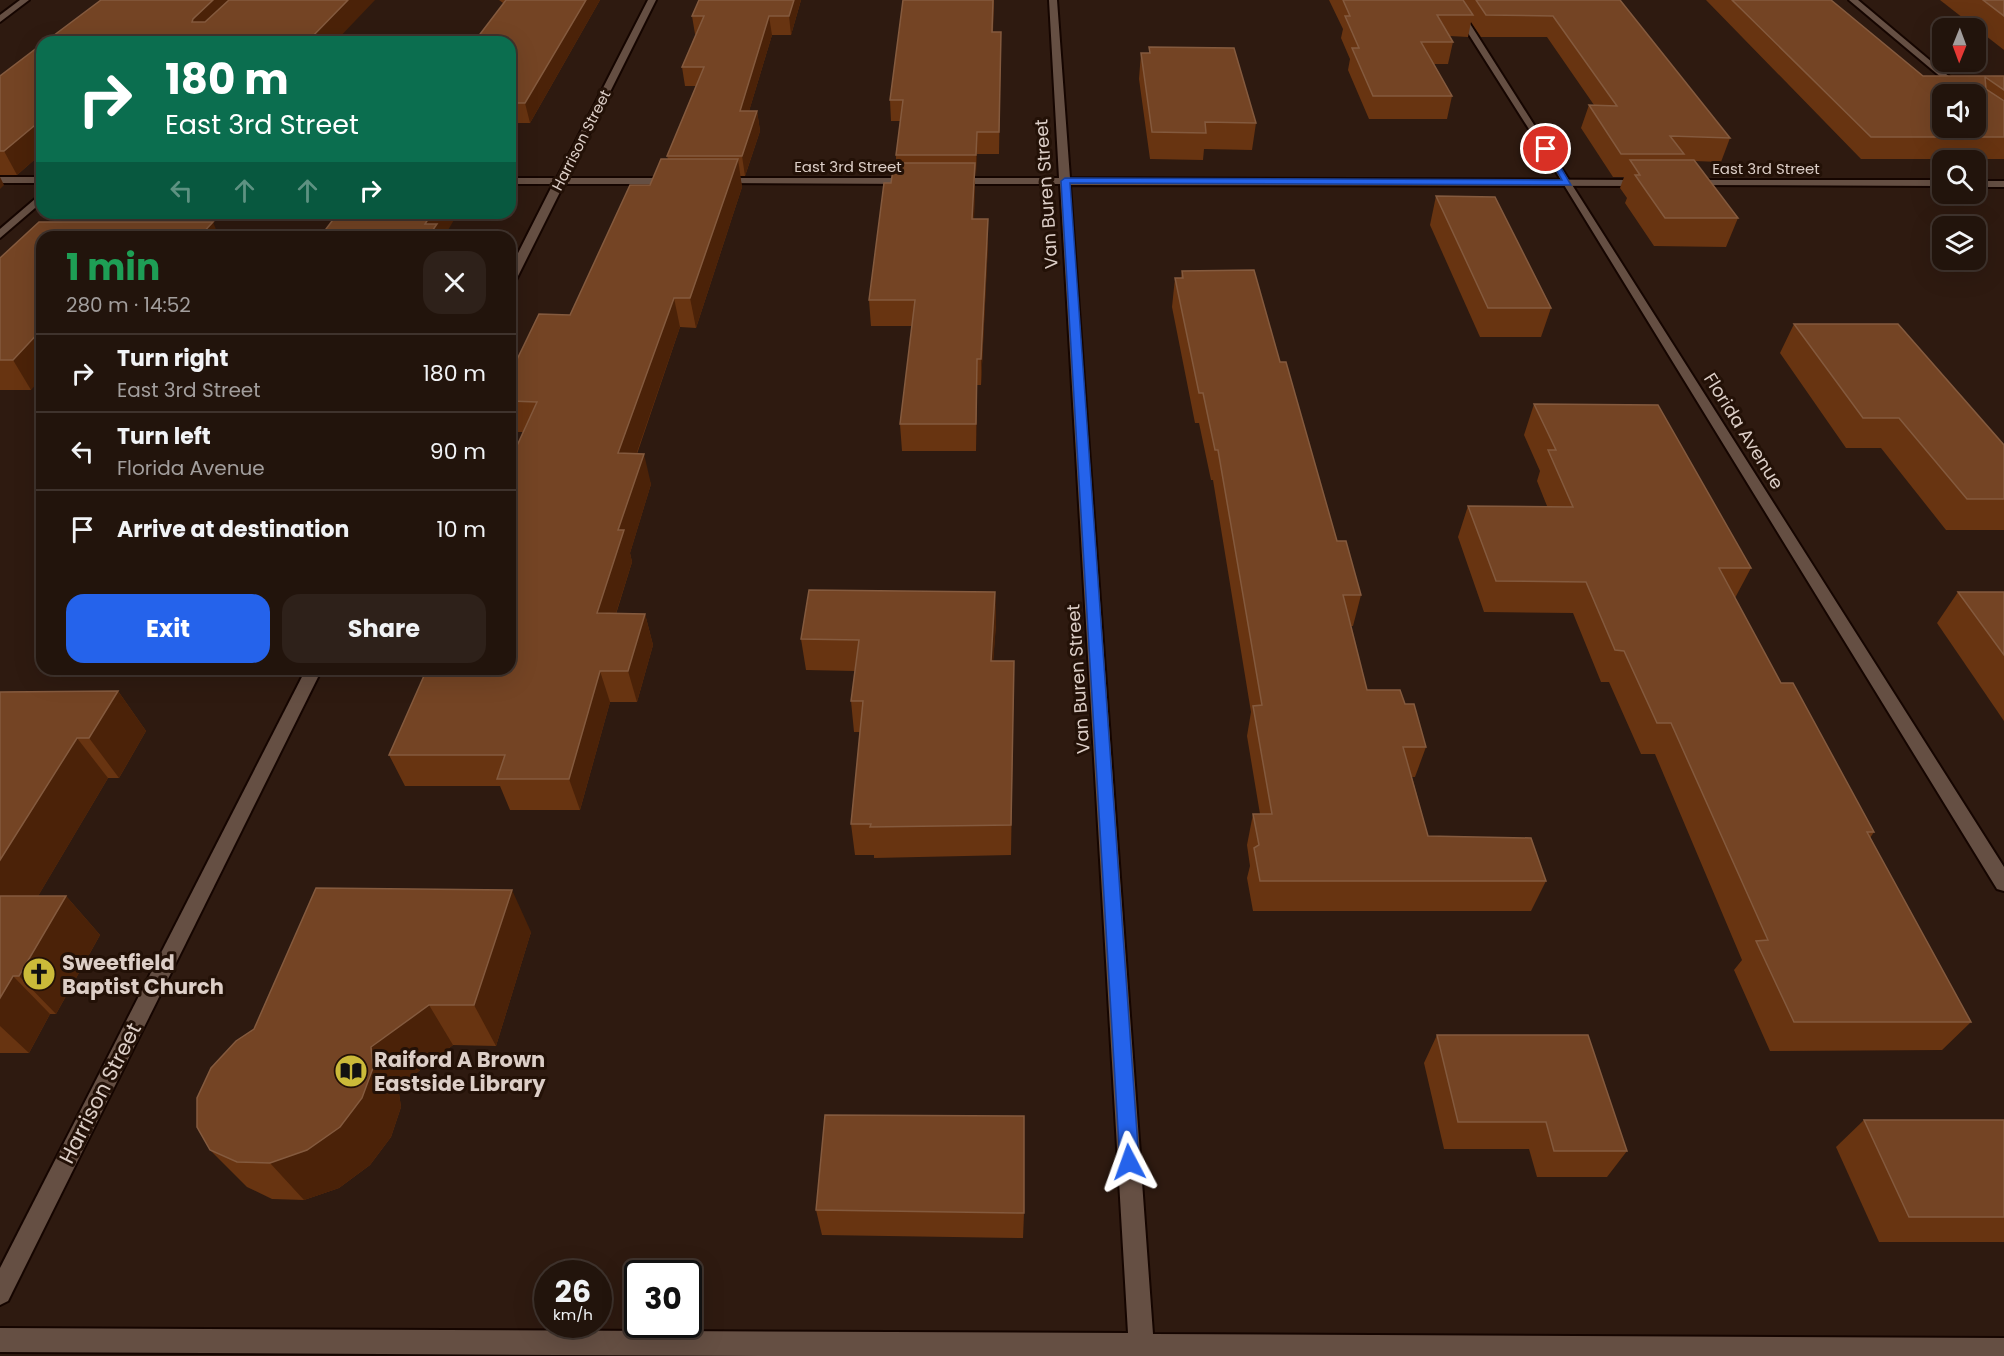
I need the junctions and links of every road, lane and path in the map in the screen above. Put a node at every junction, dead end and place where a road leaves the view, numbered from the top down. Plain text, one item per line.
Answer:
1 (26, 0) edge
2 (652, 0) edge
3 (1053, 0) edge
4 (1450, 0) edge
5 (1853, 0) edge
6 (0, 19) edge
7 (1954, 84) edge
8 (0, 180) edge
9 (36, 180) edge
10 (516, 181) edge
11 (560, 181) junction
12 (681, 181) edge
13 (705, 181) edge
14 (921, 181) edge
15 (945, 181) edge
16 (1065, 181) junction
17 (1568, 183) junction
18 (1655, 183) edge
19 (1679, 183) edge
20 (1932, 183) edge
21 (1986, 183) edge
22 (2004, 184) edge
23 (36, 201) edge
24 (0, 235) edge
25 (516, 268) edge
26 (311, 675) edge
27 (2004, 883) edge
28 (0, 1293) edge
29 (0, 1340) edge
30 (2004, 1350) edge
31 (1142, 1351) edge

1 - 6 street
2 - 11 street, Harrison Street
3 - 16 street, Van Buren Street
4 - 17 street, Florida Avenue
5 - 7 street
8 - 9 street
10 - 11 street
11 - 12 street
11 - 25 street, Harrison Street
13 - 14 street, East 3rd Street
15 - 16 street
16 - 17 street
16 - 31 street, Van Buren Street
17 - 18 street
17 - 27 street, Florida Avenue
19 - 20 street, East 3rd Street
21 - 22 street
23 - 24 street
26 - 28 street, Harrison Street
29 - 31 street
30 - 31 street

